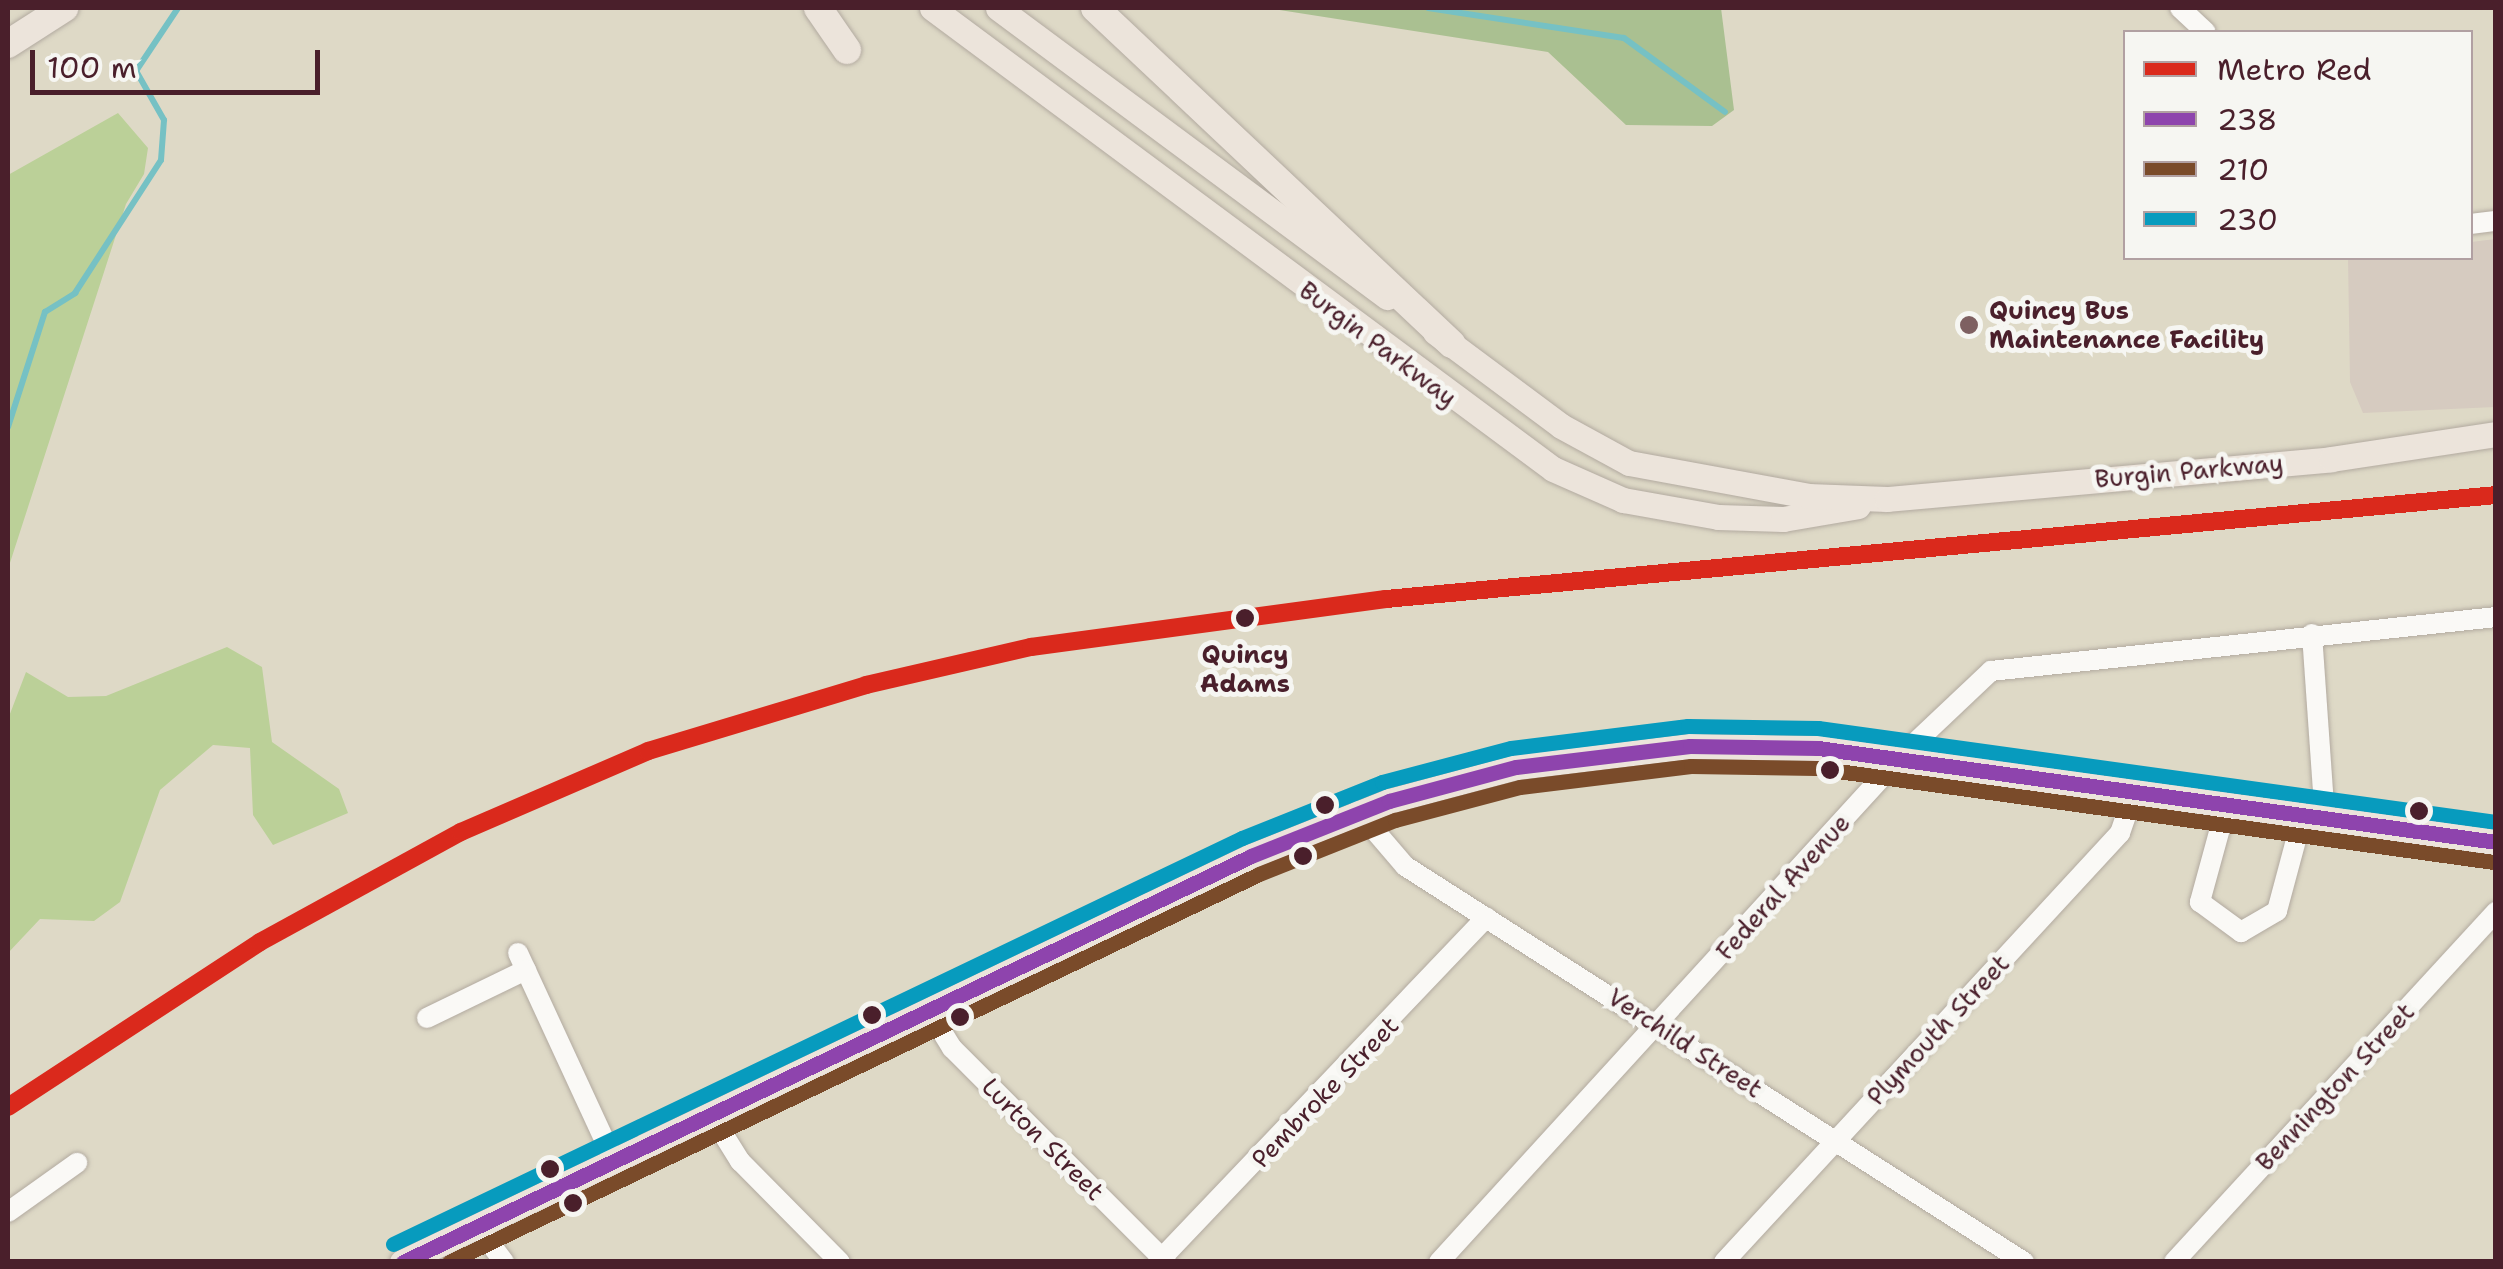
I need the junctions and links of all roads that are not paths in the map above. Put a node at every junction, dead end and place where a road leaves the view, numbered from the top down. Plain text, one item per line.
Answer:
1 (64, 8) edge
2 (818, 8) edge
3 (843, 8) edge
4 (932, 8) edge
5 (998, 8) edge
6 (1095, 8) edge
7 (2180, 8) edge
8 (2204, 30) edge
9 (8, 43) edge
10 (1451, 344) junction
11 (2496, 434) edge
12 (2496, 449) edge
13 (2372, 454) junction
14 (1887, 499) junction
15 (2496, 617) edge
16 (2312, 634) junction
17 (1901, 756) junction
18 (2135, 790) junction
19 (2227, 804) junction
20 (1358, 812) junction
21 (2314, 816) junction
22 (2496, 842) edge
23 (2496, 912) edge
24 (1486, 916) junction
25 (928, 1010) junction
26 (427, 1018) dead end
27 (1657, 1026) junction
28 (710, 1113) junction
29 (1836, 1140) junction
30 (613, 1159) junction
31 (77, 1163) dead end
32 (8, 1212) edge
33 (477, 1226) junction
34 (1162, 1260) edge
35 (402, 1262) edge
36 (504, 1262) edge
37 (840, 1262) edge
38 (1439, 1262) edge
39 (1724, 1262) edge
40 (2024, 1262) edge
41 (2174, 1262) edge

1 - 9 highway
2 - 3 highway
4 - 14 main road, Burgin Parkway
5 - 10 main road, Burgin Parkway
6 - 10 highway
7 - 8 street
10 - 14 main road, Burgin Parkway
11 - 13 main road, Burgin Parkway
12 - 13 main road, Burgin Parkway
13 - 14 main road, Burgin Parkway
15 - 16 street, Federal Avenue
16 - 17 street, Federal Avenue
16 - 21 street
17 - 18 main road
17 - 20 main road
17 - 27 street, Federal Avenue
18 - 19 main road
18 - 29 street, Plymouth Street
19 - 21 main road
19 - 21 street
20 - 24 street, Verchild Street
20 - 25 main road
21 - 22 main road
23 - 41 street, Bennington Street
24 - 27 street, Verchild Street
24 - 34 street, Pembroke Street
25 - 28 main road
25 - 34 street, Lurton Street
26 - 30 street
27 - 29 street, Verchild Street
27 - 38 street, Federal Avenue
28 - 30 main road
28 - 37 street
29 - 39 street, Plymouth Street
29 - 40 street, Verchild Street
30 - 33 main road
31 - 32 street
33 - 35 main road
33 - 36 street

